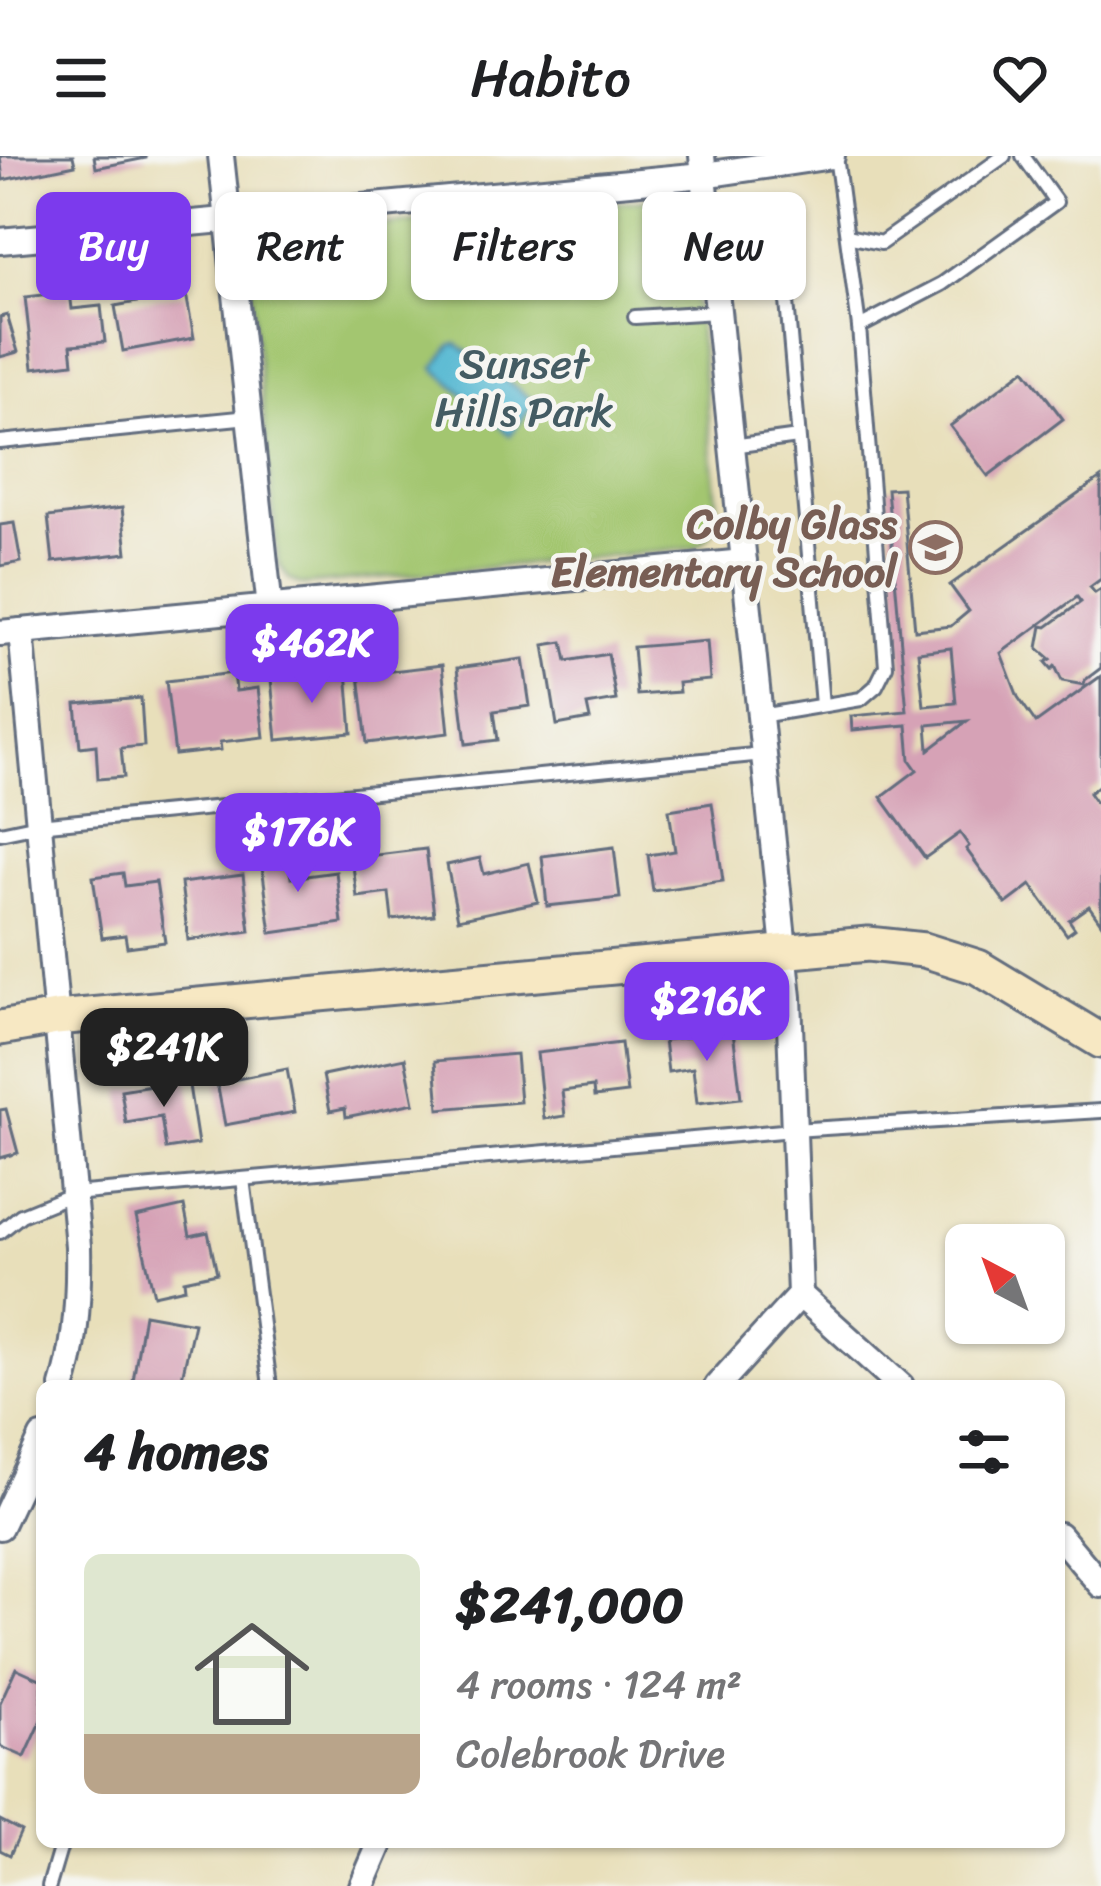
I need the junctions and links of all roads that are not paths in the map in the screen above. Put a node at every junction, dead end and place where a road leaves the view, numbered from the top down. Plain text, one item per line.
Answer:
1 (221, 156) edge
2 (834, 156) edge
3 (1004, 156) edge
4 (1023, 156) edge
5 (703, 165) edge
6 (225, 192) edge
7 (387, 201) edge
8 (215, 220) edge
9 (847, 236) junction
10 (0, 241) edge
11 (237, 300) edge
12 (787, 300) edge
13 (718, 312) junction
14 (635, 317) dead end
15 (859, 326) junction
16 (249, 417) junction
17 (799, 437) junction
18 (0, 442) edge
19 (732, 446) junction
20 (744, 562) junction
21 (270, 609) junction
22 (11, 632) edge
23 (822, 705) junction
24 (760, 716) junction
25 (764, 754) junction
26 (38, 825) junction
27 (0, 833) edge
28 (785, 953) junction
29 (56, 1018) junction
30 (0, 1028) edge
31 (1090, 1030) edge
32 (1101, 1111) edge
33 (793, 1130) junction
34 (244, 1179) junction
35 (73, 1194) junction
36 (0, 1232) edge
37 (800, 1294) junction
38 (64, 1380) edge
39 (269, 1380) edge
40 (722, 1380) edge
41 (894, 1380) edge
42 (36, 1450) edge
43 (0, 1527) edge
44 (1065, 1542) edge
45 (1101, 1585) edge
46 (60, 1848) edge
47 (378, 1848) edge
48 (49, 1886) edge
49 (362, 1886) edge

1 - 6 street
2 - 5 street
2 - 9 lane
3 - 9 lane
4 - 15 lane
5 - 7 street
5 - 13 street
8 - 10 street
9 - 15 lane
11 - 16 street
12 - 17 lane
13 - 14 lane
13 - 19 street
15 - 23 lane
16 - 18 lane
16 - 21 street
17 - 19 lane
17 - 23 lane
19 - 20 street
20 - 21 street
20 - 24 street
21 - 22 street
22 - 26 street
23 - 24 lane
24 - 25 street
25 - 26 lane
25 - 28 street
26 - 27 lane
26 - 29 street
28 - 29 street
28 - 31 street
28 - 33 street
29 - 30 street
29 - 35 street
32 - 33 lane
33 - 34 lane
33 - 37 street
34 - 35 lane
34 - 39 lane
35 - 36 lane
35 - 38 street
37 - 40 street
37 - 41 street
42 - 43 street
44 - 45 street
46 - 48 lane
47 - 49 street

